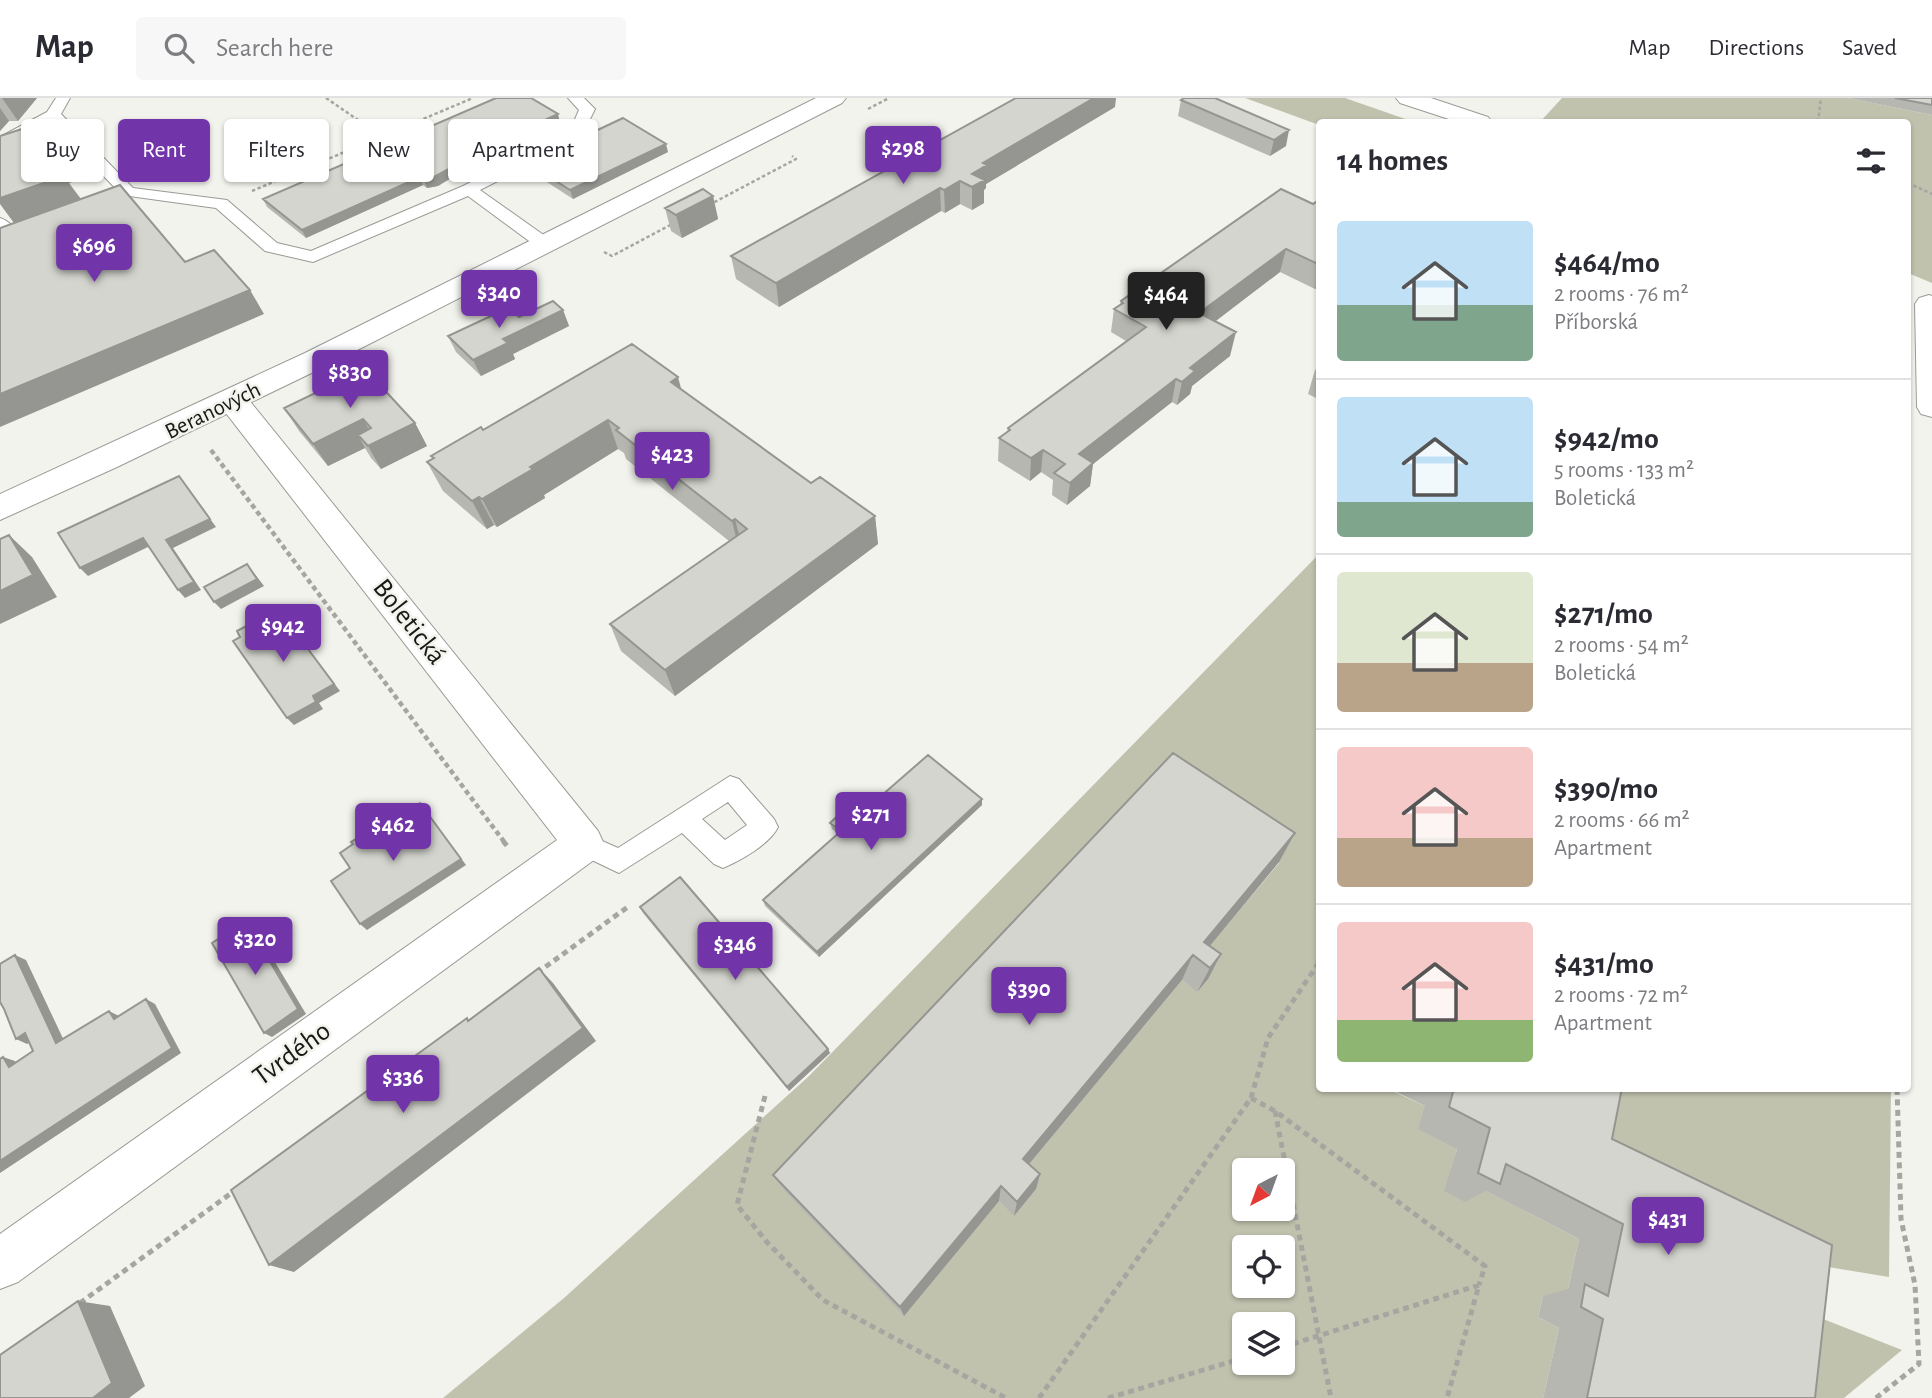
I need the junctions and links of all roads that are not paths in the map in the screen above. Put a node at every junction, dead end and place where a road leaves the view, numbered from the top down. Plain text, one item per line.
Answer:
1 (63, 98) edge
2 (575, 98) edge
3 (834, 98) edge
4 (1408, 98) edge
5 (53, 115) junction
6 (1471, 119) edge
7 (0, 142) edge
8 (469, 188) junction
9 (143, 194) junction
10 (118, 204) edge
11 (0, 223) edge
12 (15, 243) edge
13 (546, 245) junction
14 (1923, 301) edge
15 (233, 401) junction
16 (1932, 407) edge
17 (0, 508) edge
18 (684, 818) dead end
19 (584, 844) junction
20 (0, 1264) edge

1 - 5 lane
2 - 8 lane
3 - 13 street, Beranových
4 - 6 street
5 - 7 lane
5 - 9 lane
8 - 9 lane
8 - 13 lane
9 - 10 lane
11 - 12 lane
13 - 15 street, Beranových
14 - 16 street
15 - 17 street, Beranových
15 - 19 street, Boletická
18 - 19 lane
19 - 20 street, Tvrdého

